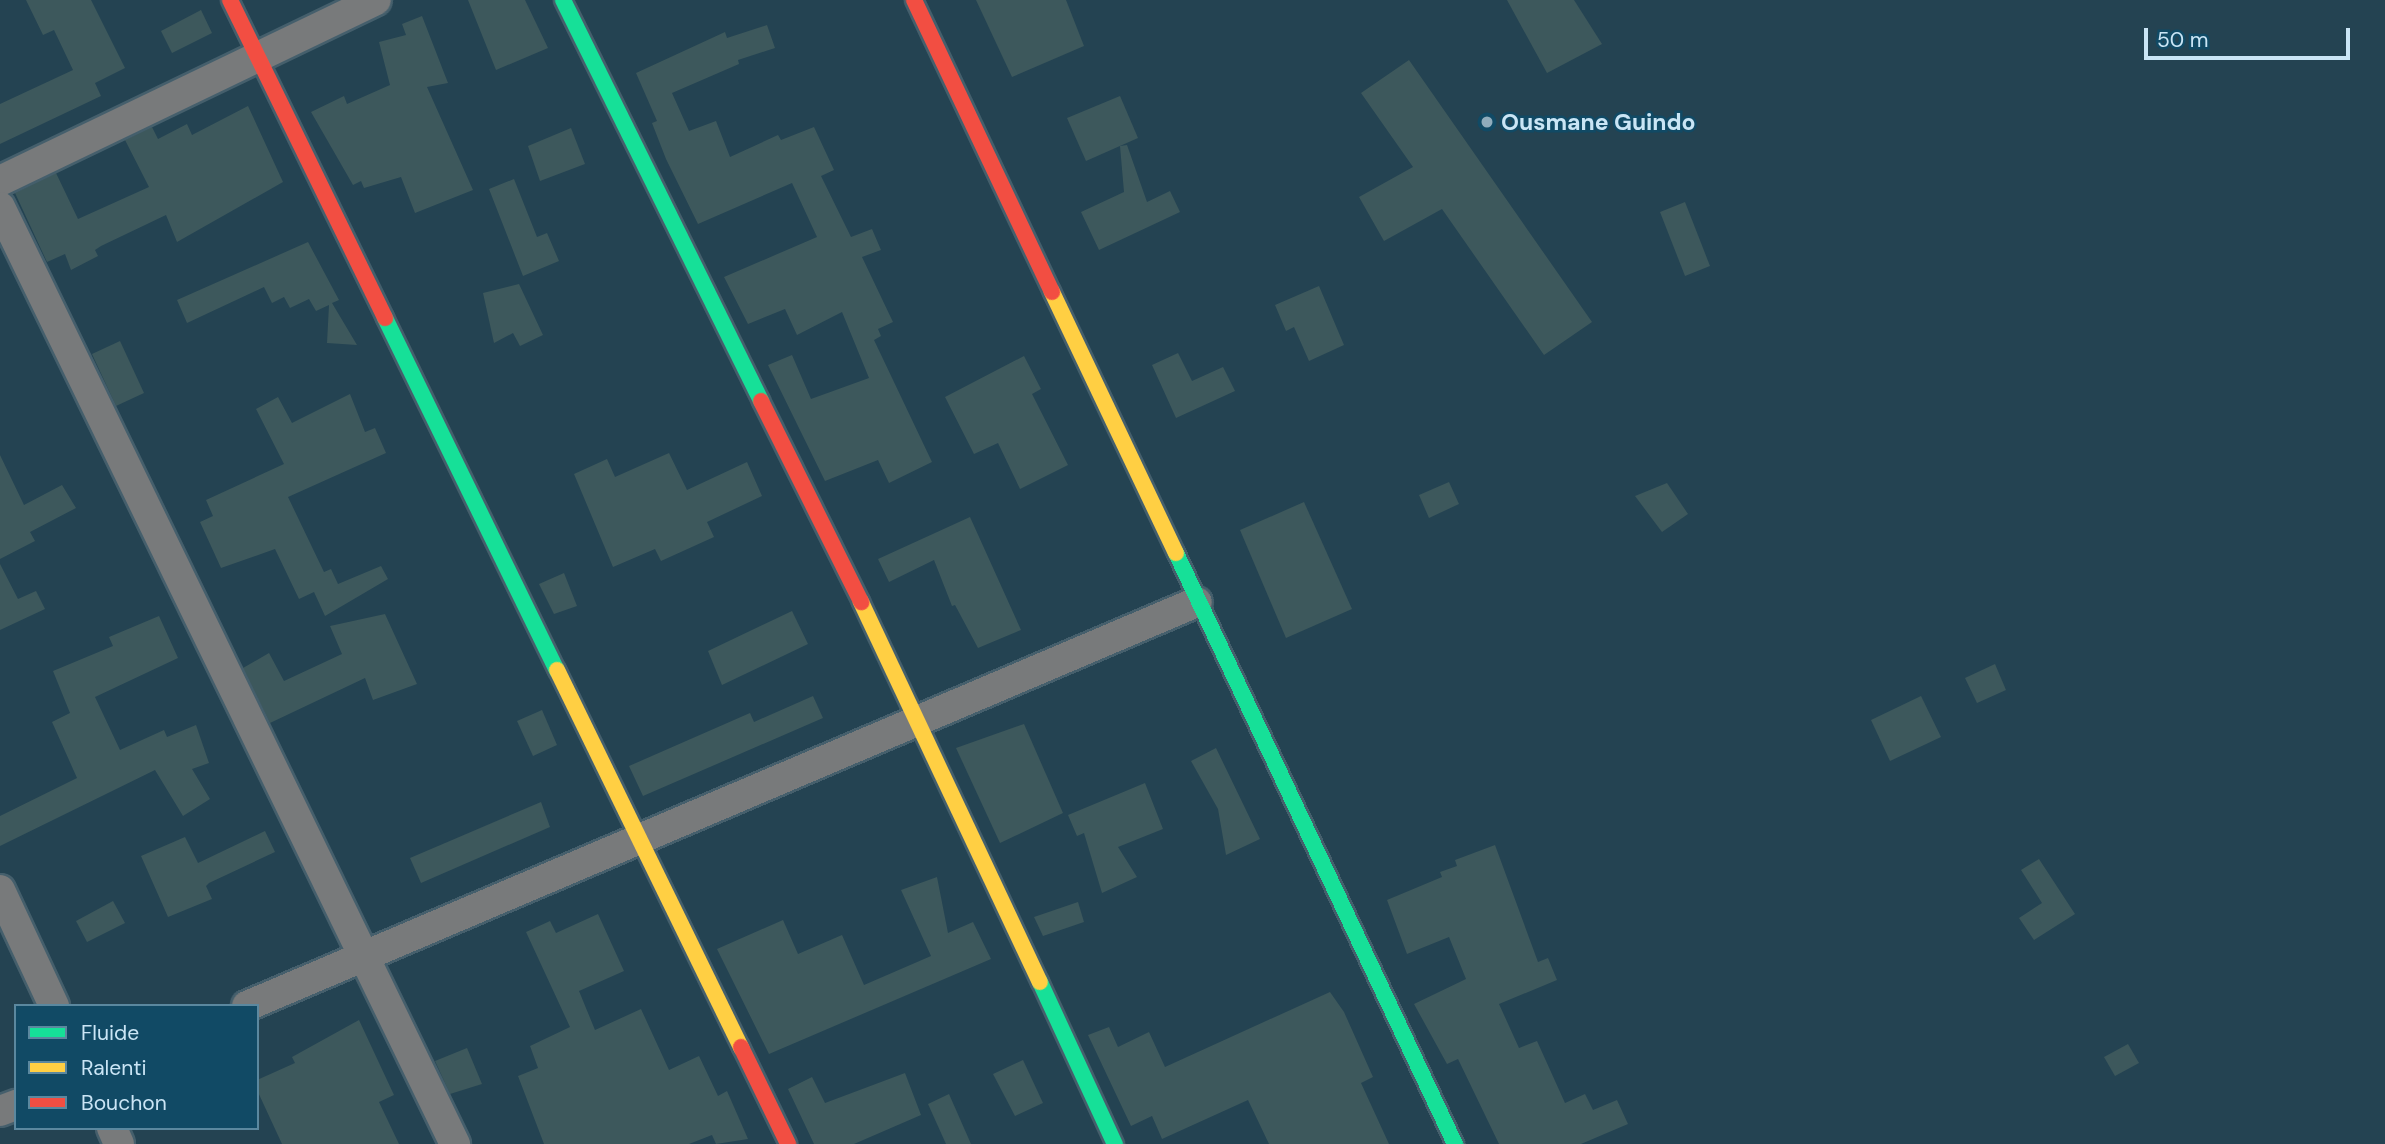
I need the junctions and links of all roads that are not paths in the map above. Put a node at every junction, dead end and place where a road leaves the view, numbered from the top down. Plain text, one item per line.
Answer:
1 (230, 0) edge
2 (376, 0) edge
3 (563, 0) edge
4 (914, 0) edge
5 (258, 57) junction
6 (0, 181) edge
7 (0, 207) edge
8 (1197, 602) junction
9 (919, 720) junction
10 (639, 838) junction
11 (0, 890) edge
12 (364, 956) junction
13 (53, 1004) edge
14 (252, 1004) edge
15 (455, 1144) edge
16 (788, 1144) edge
17 (1115, 1144) edge
18 (1455, 1144) edge

1 - 5 street
2 - 5 street
3 - 9 street
4 - 8 street
5 - 6 street
5 - 10 street
7 - 12 street
8 - 9 street
8 - 18 street
9 - 10 street
9 - 17 street
10 - 12 street
10 - 16 street
11 - 13 street
12 - 14 street
12 - 15 street

